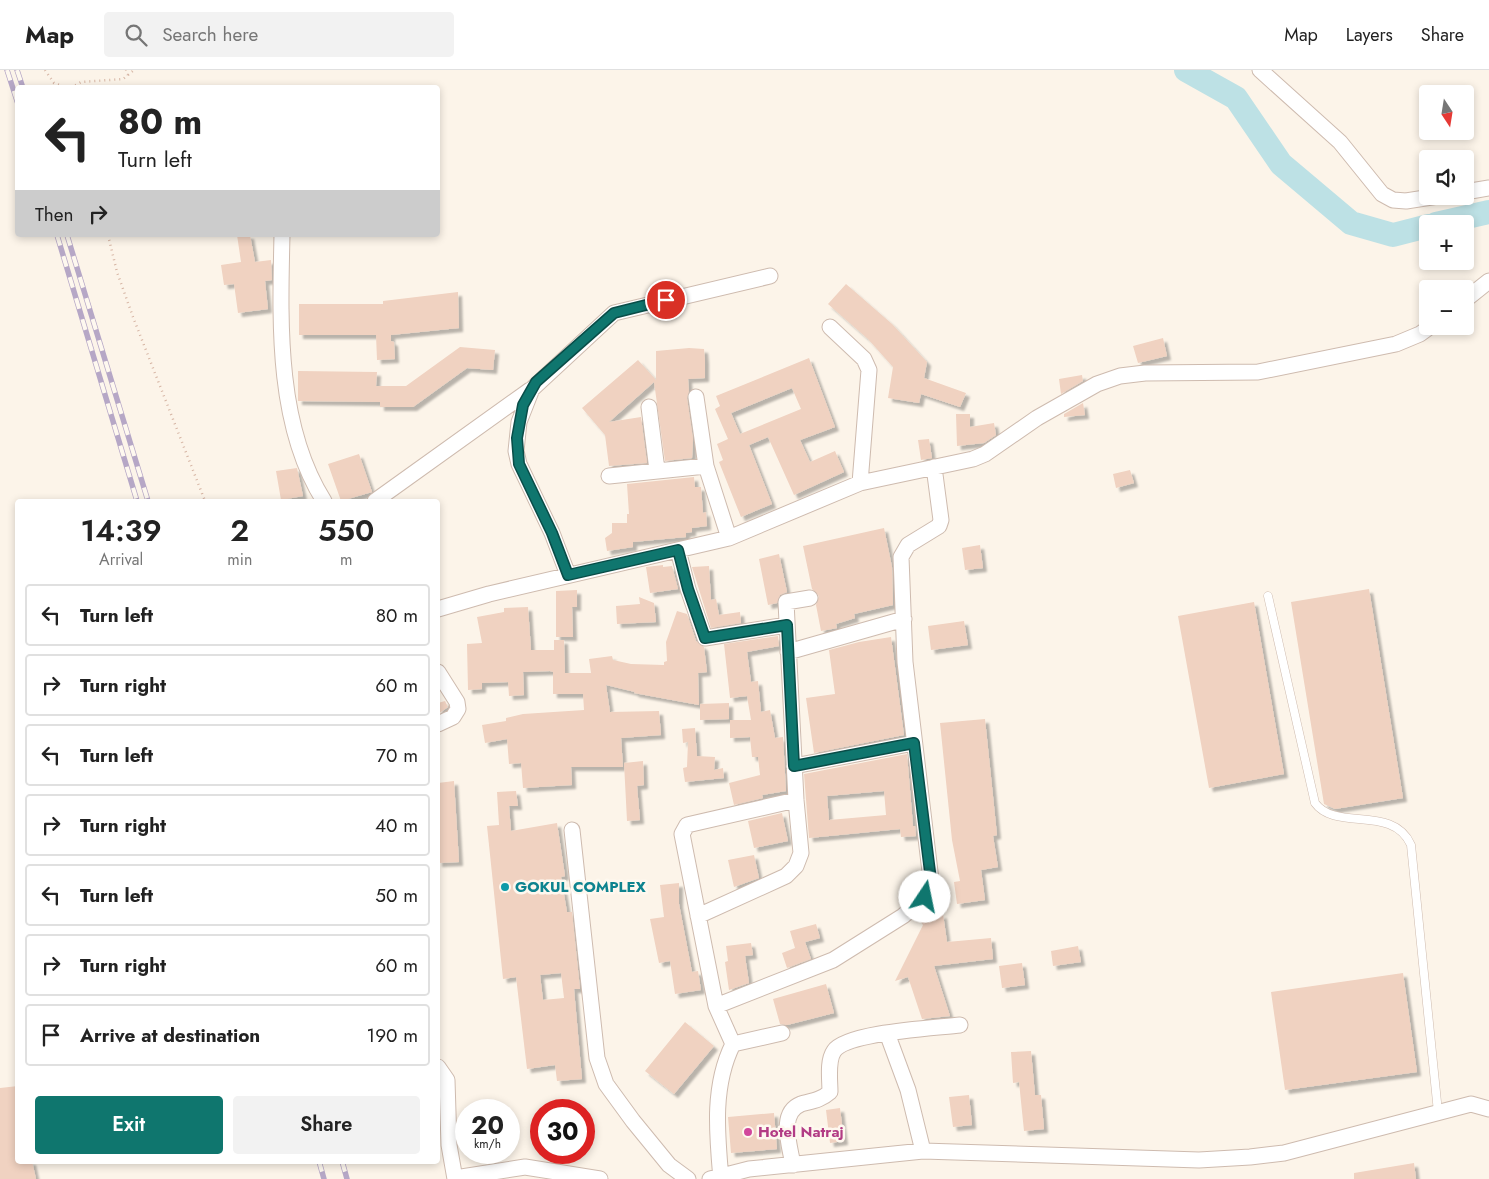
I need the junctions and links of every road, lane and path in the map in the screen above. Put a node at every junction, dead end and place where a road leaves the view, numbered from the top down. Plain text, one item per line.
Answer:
1 (46, 70) edge
2 (126, 70) edge
3 (134, 70) edge
4 (1260, 70) edge
5 (128, 75) junction
6 (60, 85) edge
7 (75, 85) edge
8 (1489, 188) edge
9 (1474, 190) edge
10 (1419, 199) edge
11 (108, 237) edge
12 (282, 237) edge
13 (770, 276) dead end
14 (1489, 281) edge
15 (1474, 293) edge
16 (830, 327) dead end
17 (1419, 334) edge
18 (532, 389) junction
19 (696, 397) dead end
20 (649, 407) dead end
21 (706, 466) junction
22 (934, 467) junction
23 (657, 470) junction
24 (609, 476) dead end
25 (860, 483) junction
26 (204, 499) edge
27 (323, 499) edge
28 (378, 499) edge
29 (730, 538) junction
30 (678, 550) junction
31 (568, 575) junction
32 (1268, 596) dead end
33 (810, 598) dead end
34 (440, 608) edge
35 (904, 619) junction
36 (787, 625) junction
37 (788, 652) junction
38 (440, 675) edge
39 (440, 723) edge
40 (914, 743) junction
41 (794, 766) junction
42 (796, 800) junction
43 (572, 830) dead end
44 (698, 916) junction
45 (716, 1006) junction
46 (960, 1025) dead end
47 (782, 1033) dead end
48 (887, 1033) junction
49 (733, 1044) junction
50 (440, 1071) edge
51 (1489, 1109) edge
52 (1438, 1112) junction
53 (923, 1151) junction
54 (793, 1164) junction
55 (455, 1178) edge
56 (717, 1178) edge
57 (600, 1179) edge
58 (688, 1179) edge

1 - 6 path
2 - 5 path
3 - 5 path
4 - 10 street
5 - 7 path
8 - 9 street
11 - 26 path
12 - 27 street
13 - 18 street
14 - 15 street
16 - 25 street
17 - 22 street
18 - 28 street
18 - 31 street
19 - 21 street
20 - 23 street
21 - 23 street
21 - 29 street
22 - 25 street
22 - 35 street
23 - 24 street
25 - 29 street
29 - 30 street
30 - 31 street
30 - 36 street
31 - 34 street
32 - 52 lane
33 - 36 street
35 - 37 street
35 - 40 street
36 - 37 street
37 - 41 street
38 - 39 street
40 - 41 street
40 - 45 street
41 - 42 street
42 - 44 street
42 - 44 street
43 - 58 street
44 - 45 street
45 - 49 street
46 - 48 street
47 - 49 street
48 - 53 street
48 - 54 street
49 - 56 street
50 - 55 street
51 - 52 street
52 - 53 street
53 - 54 street
54 - 56 street
55 - 57 street

